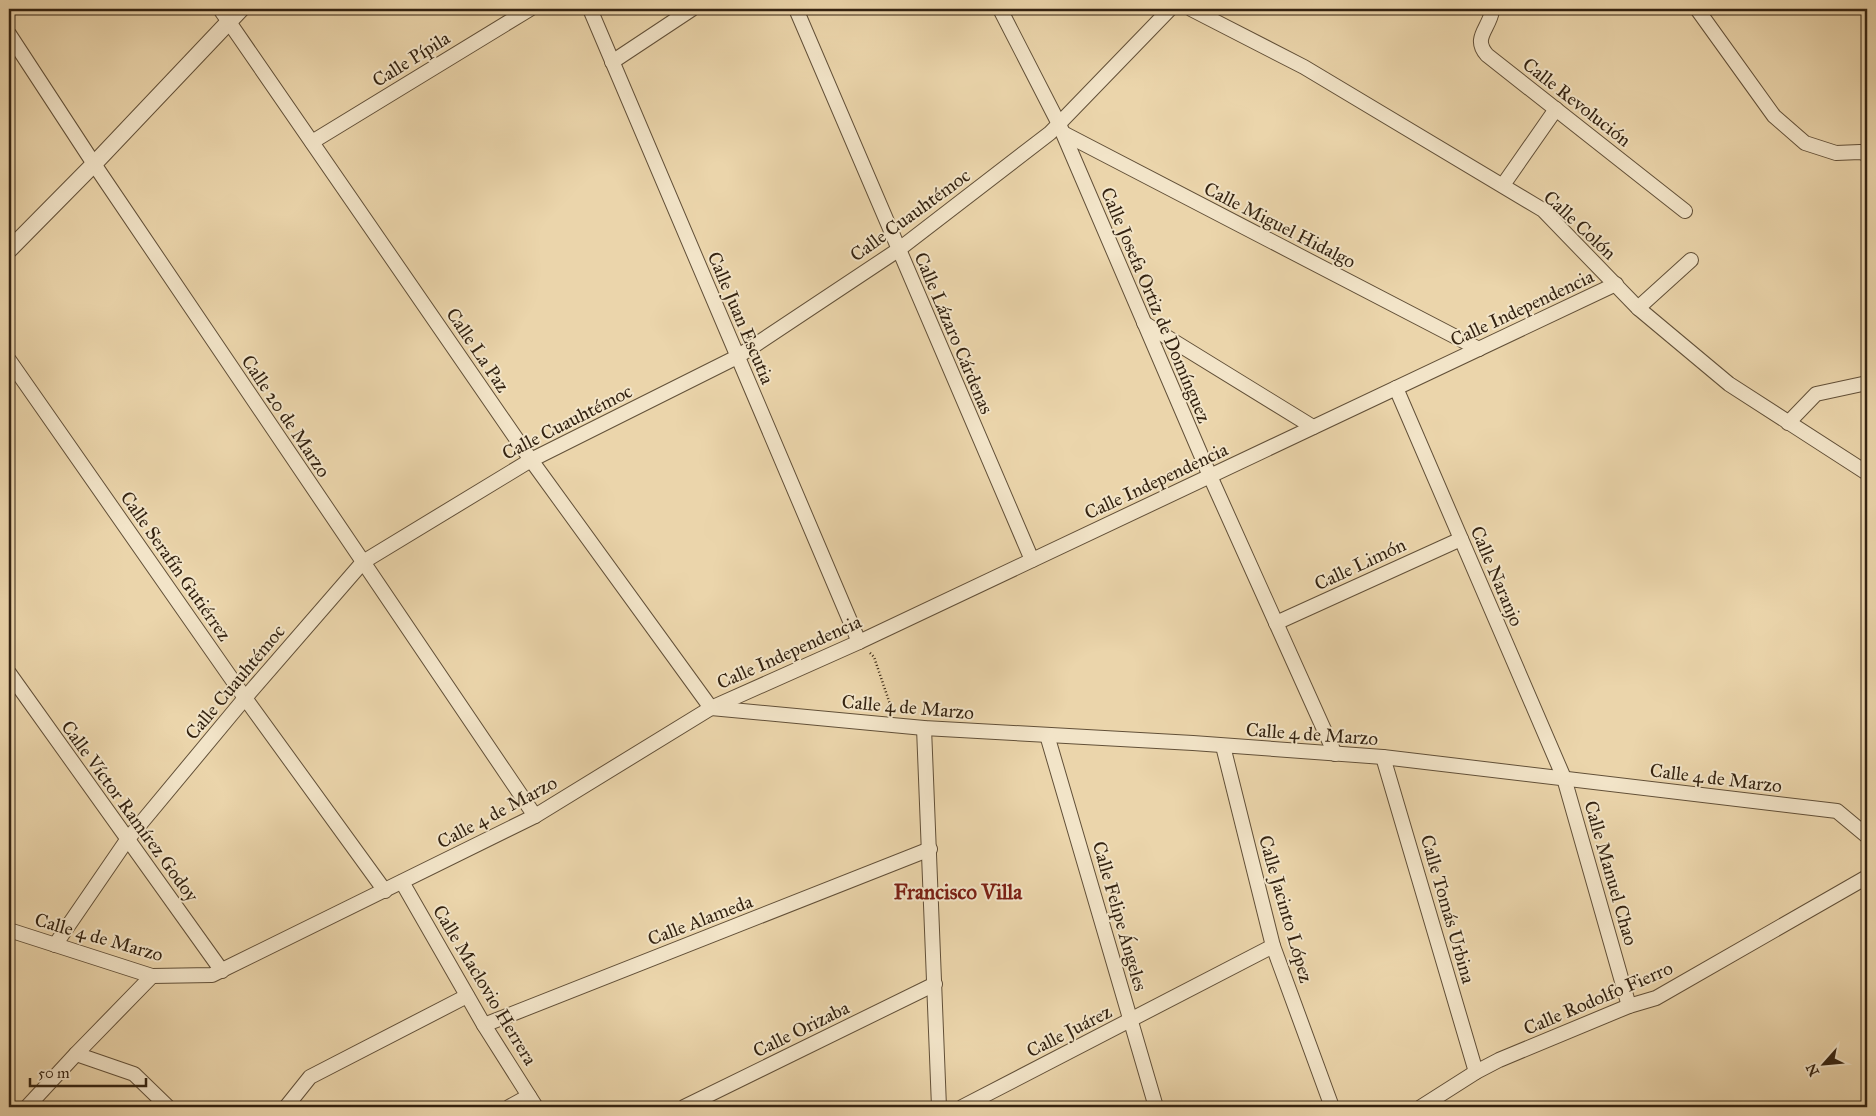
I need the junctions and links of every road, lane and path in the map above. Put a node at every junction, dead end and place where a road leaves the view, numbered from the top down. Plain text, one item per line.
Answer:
1 (241, 9) edge
2 (530, 9) edge
3 (590, 9) edge
4 (692, 9) edge
5 (796, 9) edge
6 (1000, 9) edge
7 (1170, 9) edge
8 (1191, 9) edge
9 (1490, 9) edge
10 (1697, 9) edge
11 (225, 15) edge
12 (9, 34) edge
13 (612, 62) junction
14 (1556, 109) junction
15 (1061, 129) junction
16 (312, 142) junction
17 (1865, 149) edge
18 (94, 164) junction
19 (1502, 185) junction
20 (1685, 210) dead end
21 (9, 250) edge
22 (898, 250) junction
23 (1691, 260) dead end
24 (1616, 284) junction
25 (1638, 308) junction
26 (1144, 323) junction
27 (1479, 349) junction
28 (737, 357) junction
29 (9, 360) edge
30 (1867, 383) edge
31 (1396, 388) junction
32 (1788, 423) junction
33 (1313, 427) junction
34 (531, 460) junction
35 (1867, 473) edge
36 (1210, 476) junction
37 (1460, 539) junction
38 (1032, 560) junction
39 (363, 562) junction
40 (1276, 623) junction
41 (859, 642) junction
42 (9, 673) edge
43 (245, 698) junction
44 (710, 708) junction
45 (897, 726) junction
46 (924, 728) junction
47 (1048, 735) junction
48 (1223, 746) junction
49 (1335, 754) junction
50 (1383, 757) junction
51 (1564, 778) junction
52 (535, 816) junction
53 (1867, 836) edge
54 (127, 840) junction
55 (930, 849) junction
56 (1867, 877) edge
57 (402, 882) junction
58 (385, 891) junction
59 (9, 930) edge
60 (54, 945) junction
61 (1273, 946) junction
62 (222, 970) junction
63 (152, 976) junction
64 (934, 984) junction
65 (468, 996) junction
66 (1629, 1006) junction
67 (1131, 1021) junction
68 (484, 1025) junction
69 (76, 1054) junction
70 (1476, 1072) junction
71 (532, 1102) edge
72 (27, 1107) edge
73 (168, 1107) edge
74 (286, 1107) edge
75 (509, 1107) edge
76 (684, 1107) edge
77 (939, 1107) edge
78 (962, 1107) edge
79 (1156, 1107) edge
80 (1332, 1107) edge
81 (1421, 1107) edge

1 - 11 street
2 - 16 street, Calle Pípila
3 - 13 street, Calle Juan Escutia
4 - 13 street
5 - 22 street, Calle Lázaro Cárdenas
6 - 15 street, Calle Josefa Ortiz de Domínguez
7 - 15 street, Calle Cuauhtémoc
8 - 19 street, Calle Colón
9 - 14 street, Calle Revolución
10 - 17 street
11 - 16 street, Calle La Paz
11 - 18 street
12 - 18 street, Calle 20 de Marzo
13 - 28 street, Calle Juan Escutia
14 - 19 street
14 - 20 street, Calle Revolución
15 - 22 street, Calle Cuauhtémoc
15 - 26 street, Calle Josefa Ortiz de Domínguez
15 - 27 street, Calle Miguel Hidalgo
16 - 34 street, Calle La Paz
18 - 21 street
18 - 39 street, Calle 20 de Marzo
19 - 24 street, Calle Colón
22 - 28 street, Calle Cuauhtémoc
22 - 38 street, Calle Lázaro Cárdenas
23 - 25 street
24 - 25 street, Calle Colón
24 - 27 street, Calle Independencia
25 - 32 street, Calle Colón
26 - 33 street
26 - 36 street, Calle Josefa Ortiz de Domínguez
27 - 31 street, Calle Independencia
28 - 34 street, Calle Cuauhtémoc
28 - 41 street, Calle Juan Escutia
29 - 43 street, Calle Serafín Gutiérrez
30 - 32 street
31 - 33 street, Calle Independencia
31 - 37 street, Calle Naranjo
32 - 35 street, Calle Colón
33 - 36 street, Calle Independencia
34 - 39 street, Calle Cuauhtémoc
34 - 44 street, Calle La Paz
36 - 38 street, Calle Independencia
36 - 40 street, Calle Josefa Ortiz de Domínguez
37 - 40 street, Calle Limón
37 - 51 street, Calle Naranjo
38 - 41 street, Calle Independencia
39 - 43 street, Calle Cuauhtémoc
39 - 52 street, Calle 20 de Marzo
40 - 49 street, Calle Josefa Ortiz de Domínguez
41 - 44 street, Calle Independencia
41 - 45 path
42 - 54 street, Calle Víctor Ramírez Godoy
43 - 54 street, Calle Cuauhtémoc
43 - 58 street, Calle Serafín Gutiérrez
44 - 45 street, Calle 4 de Marzo
44 - 52 street, Calle 4 de Marzo
45 - 46 street, Calle 4 de Marzo
46 - 47 street, Calle 4 de Marzo
46 - 55 street
47 - 48 street, Calle 4 de Marzo
47 - 67 street, Calle Felipe Ángeles
48 - 49 street, Calle 4 de Marzo
48 - 61 street, Calle Jacinto López
49 - 50 street, Calle 4 de Marzo
50 - 51 street, Calle 4 de Marzo
50 - 70 street, Calle Tomás Urbina
51 - 53 street, Calle 4 de Marzo
51 - 66 street, Calle Manuel Chao
52 - 57 street, Calle 4 de Marzo
54 - 60 street, Calle Cuauhtémoc
54 - 62 street, Calle Víctor Ramírez Godoy
55 - 64 street
55 - 68 street, Calle Alameda
56 - 66 street, Calle Rodolfo Fierro
57 - 58 street, Calle 4 de Marzo
57 - 65 street, Calle Maclovio Herrera
58 - 62 street, Calle 4 de Marzo
59 - 60 street, Calle 4 de Marzo
60 - 63 street, Calle 4 de Marzo
61 - 67 street, Calle Juárez
61 - 80 street, Calle Jacinto López
62 - 63 street, Calle 4 de Marzo
63 - 69 street
64 - 76 street, Calle Orizaba
64 - 77 street
65 - 68 street, Calle Maclovio Herrera
65 - 74 street
66 - 70 street, Calle Rodolfo Fierro
67 - 78 street, Calle Juárez
67 - 79 street, Calle Felipe Ángeles
68 - 71 street, Calle Maclovio Herrera
69 - 72 street
69 - 73 street
70 - 81 street, Calle Rodolfo Fierro
71 - 75 street

